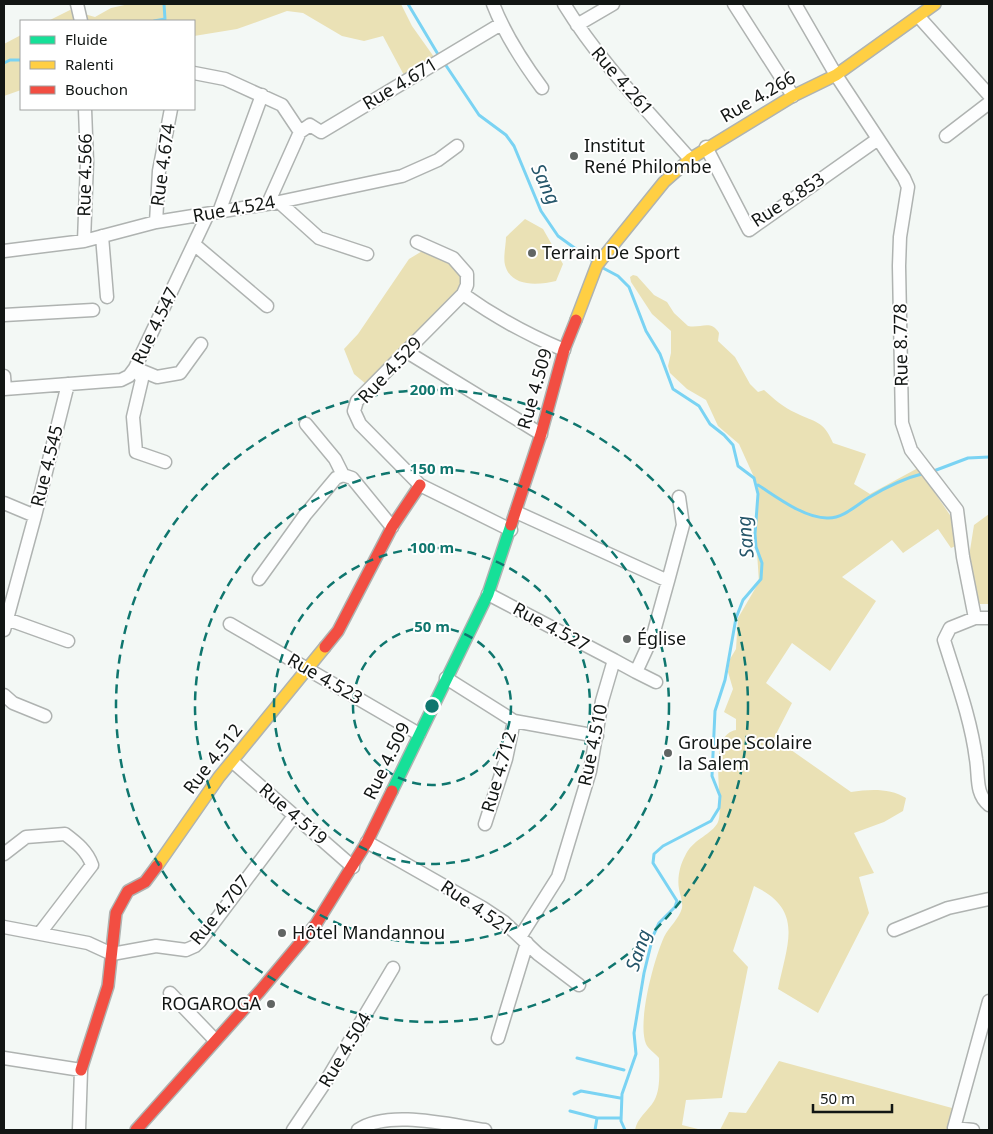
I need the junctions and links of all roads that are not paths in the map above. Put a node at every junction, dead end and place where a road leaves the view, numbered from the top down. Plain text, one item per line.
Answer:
1 (76, 4) edge
2 (493, 4) edge
3 (564, 4) edge
4 (613, 4) edge
5 (734, 4) edge
6 (795, 4) edge
7 (935, 4) edge
8 (919, 17) junction
9 (81, 20) edge
10 (501, 24) junction
11 (577, 25) junction
12 (195, 73) edge
13 (836, 75) junction
14 (542, 88) dead end
15 (262, 95) junction
16 (989, 95) edge
17 (793, 96) junction
18 (989, 103) edge
19 (85, 110) edge
20 (172, 110) edge
21 (300, 132) junction
22 (946, 136) dead end
23 (878, 139) junction
24 (456, 146) dead end
25 (706, 147) junction
26 (690, 159) junction
27 (279, 202) junction
28 (213, 213) junction
29 (156, 222) junction
30 (102, 236) junction
31 (84, 241) junction
32 (417, 242) dead end
33 (195, 245) junction
34 (4, 251) edge
35 (367, 254) dead end
36 (597, 265) joint
37 (463, 294) junction
38 (108, 297) dead end
39 (267, 306) dead end
40 (94, 310) dead end
41 (4, 315) edge
42 (201, 344) dead end
43 (564, 350) junction
44 (407, 352) junction
45 (135, 368) junction
46 (68, 384) junction
47 (4, 385) edge
48 (306, 424) dead end
49 (541, 434) junction
50 (165, 462) dead end
51 (343, 475) junction
52 (420, 485) junction
53 (679, 497) dead end
54 (4, 504) edge
55 (516, 512) junction
56 (35, 516) junction
57 (392, 527) junction
58 (511, 530) junction
59 (260, 579) dead end
60 (668, 581) junction
61 (488, 594) junction
62 (975, 618) junction
63 (989, 618) edge
64 (5, 623) edge
65 (230, 624) dead end
66 (68, 641) dead end
67 (614, 660) junction
68 (307, 668) junction
69 (636, 672) junction
70 (446, 678) junction
71 (656, 682) dead end
72 (4, 696) edge
73 (45, 716) dead end
74 (514, 721) junction
75 (419, 734) junction
76 (597, 736) junction
77 (233, 762) junction
78 (989, 805) edge
79 (294, 816) junction
80 (485, 824) dead end
81 (367, 842) junction
82 (4, 854) edge
83 (353, 867) junction
84 (989, 899) edge
85 (4, 927) edge
86 (894, 930) dead end
87 (40, 933) junction
88 (523, 940) junction
89 (112, 954) junction
90 (393, 968) dead end
91 (579, 985) dead end
92 (170, 993) dead end
93 (988, 1009) edge
94 (498, 1038) dead end
95 (216, 1040) junction
96 (4, 1058) edge
97 (81, 1070) junction
98 (954, 1129) edge
99 (80, 1130) edge
100 (136, 1130) edge
101 (293, 1130) edge
102 (358, 1130) edge
103 (486, 1130) edge
104 (973, 1130) edge

1 - 9 street
2 - 10 street
3 - 11 street, Rue 4.261
4 - 11 street
5 - 17 street
6 - 13 street, Rue 8.778
7 - 8 street, Rue 4.266
8 - 13 street, Rue 4.266
8 - 16 street
10 - 14 street
10 - 21 street, Rue 4.671
11 - 26 street, Rue 4.261
12 - 15 street
13 - 17 street, Rue 4.266
13 - 23 street, Rue 8.778
15 - 21 street
15 - 28 street, Rue 4.547
17 - 25 street, Rue 4.266
18 - 22 street
19 - 31 street, Rue 4.566
20 - 29 street, Rue 4.674
21 - 27 street
23 - 25 street, Rue 8.853
23 - 62 street, Rue 8.778
24 - 27 street, Rue 4.524
25 - 26 street, Rue 4.266
26 - 36 street, Rue 4.266
27 - 28 street, Rue 4.524
27 - 35 street
28 - 29 street, Rue 4.524
28 - 33 street, Rue 4.547
29 - 30 street, Rue 4.524
30 - 31 street, Rue 4.524
30 - 38 street
31 - 34 street, Rue 4.524
32 - 37 street
33 - 39 street
33 - 45 street, Rue 4.547
36 - 43 street, Rue 4.509
37 - 43 street
37 - 44 street, Rue 4.529
40 - 41 street
42 - 45 street
43 - 49 street, Rue 4.509
44 - 49 street
44 - 52 street, Rue 4.529
45 - 46 street, Rue 4.547
45 - 50 street
46 - 47 street, Rue 4.547
46 - 56 street, Rue 4.545
48 - 51 street
49 - 55 street, Rue 4.509
51 - 57 street
51 - 59 street
52 - 57 street, Rue 4.512
52 - 58 street, Rue 4.529
53 - 60 street
54 - 56 street, Rue 4.545
55 - 58 street, Rue 4.509
55 - 60 street
56 - 64 street
57 - 68 street, Rue 4.512
58 - 61 street, Rue 4.509
60 - 69 street
61 - 67 street, Rue 4.527
61 - 70 street, Rue 4.509
62 - 63 street
62 - 78 street
64 - 66 street
65 - 68 street, Rue 4.523
67 - 69 street
67 - 76 street, Rue 4.510
68 - 75 street, Rue 4.523
68 - 77 street, Rue 4.512
69 - 71 street
70 - 74 street
70 - 75 street, Rue 4.509
72 - 73 street
74 - 76 street
74 - 80 street, Rue 4.712
75 - 81 street, Rue 4.509
76 - 88 street, Rue 4.510
77 - 79 street, Rue 4.519
77 - 89 street, Rue 4.512
79 - 83 street, Rue 4.519
79 - 89 street, Rue 4.707
81 - 83 street, Rue 4.509
81 - 88 street, Rue 4.521
82 - 87 street
83 - 95 street, Rue 4.509
84 - 86 street
85 - 87 street
87 - 89 street
88 - 91 street, Rue 4.521
88 - 94 street, Rue 4.510
89 - 97 street, Rue 4.512
90 - 101 street, Rue 4.504
92 - 95 street
93 - 98 street
95 - 100 street, Rue 4.509
96 - 97 street
97 - 99 street
98 - 104 street
102 - 103 street

